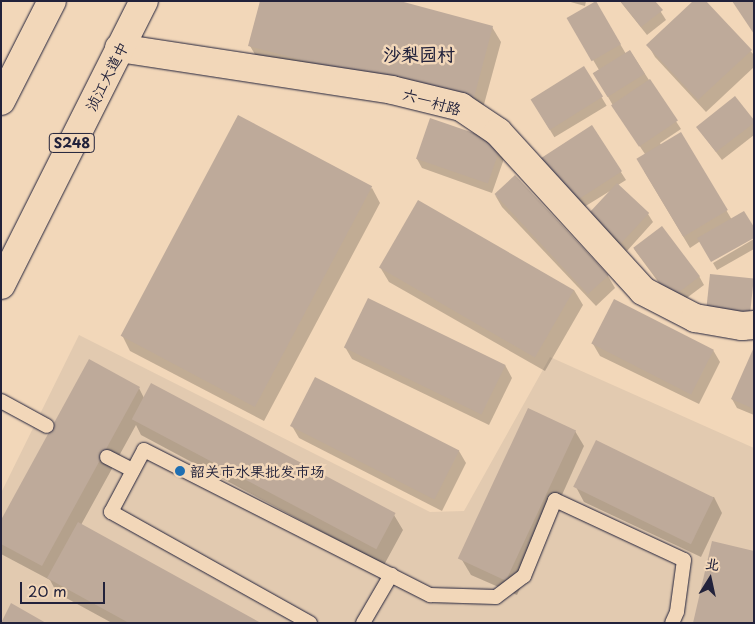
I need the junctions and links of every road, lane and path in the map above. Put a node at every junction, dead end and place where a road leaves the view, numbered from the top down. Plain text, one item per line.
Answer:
1 (52, 1) edge
2 (144, 1) edge
3 (120, 48) junction
4 (1, 101) edge
5 (1, 285) edge
6 (754, 325) edge
7 (1, 401) edge
8 (47, 426) dead end
9 (108, 457) dead end
10 (133, 470) junction
11 (391, 575) junction
12 (310, 623) edge
13 (363, 623) edge
14 (672, 623) edge

1 - 4 street
2 - 3 street, 浈江大道中 / S248
3 - 5 street, 浈江大道中 / S248
3 - 6 street, 六一村路
7 - 8 lane
9 - 10 lane
10 - 11 lane
10 - 12 lane
11 - 13 lane
11 - 14 lane

